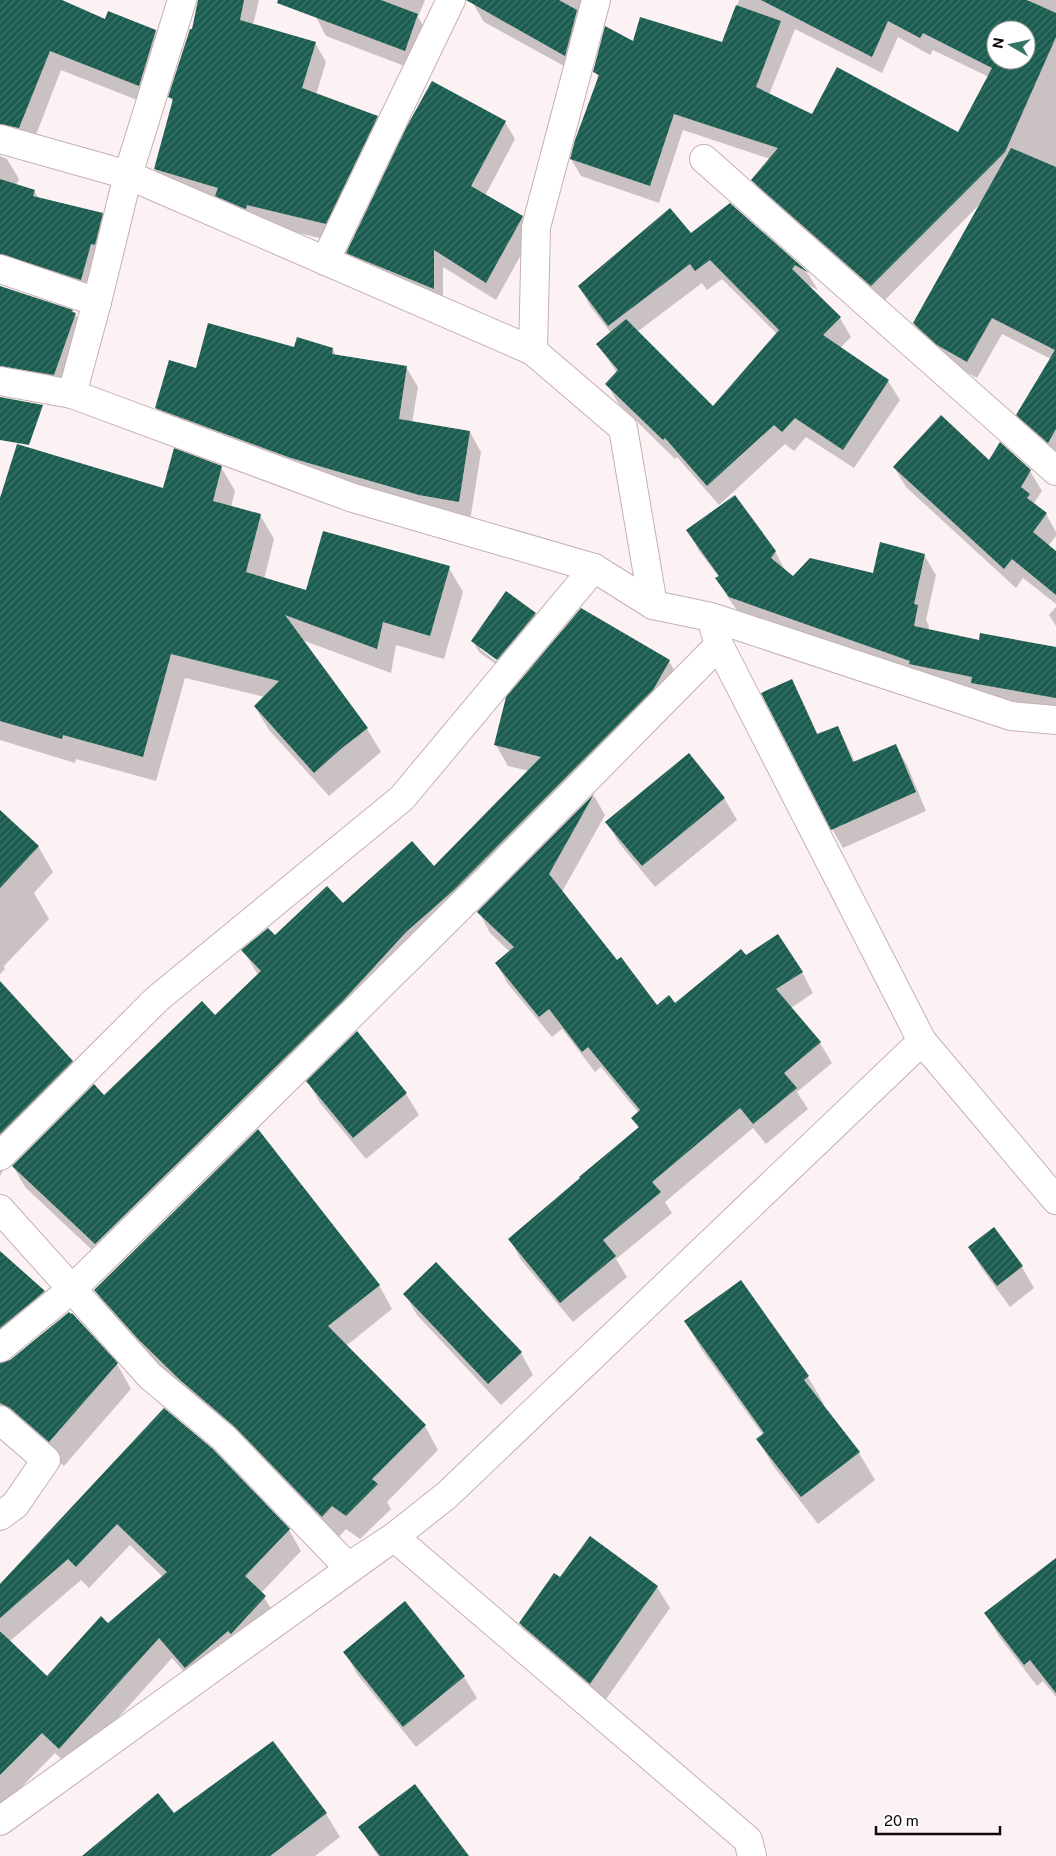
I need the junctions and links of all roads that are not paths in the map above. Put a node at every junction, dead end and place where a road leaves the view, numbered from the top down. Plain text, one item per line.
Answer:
1 (182, 0) edge
2 (451, 0) edge
3 (596, 0) edge
4 (0, 139) edge
5 (704, 159) dead end
6 (128, 175) junction
7 (325, 261) junction
8 (0, 269) edge
9 (97, 302) junction
10 (533, 351) junction
11 (0, 381) edge
12 (72, 394) junction
13 (1055, 469) edge
14 (594, 568) junction
15 (654, 605) junction
16 (711, 617) junction
17 (719, 645) junction
18 (1056, 720) edge
19 (922, 1041) junction
20 (0, 1156) edge
21 (1056, 1200) edge
22 (0, 1209) edge
23 (72, 1289) junction
24 (0, 1348) edge
25 (0, 1420) edge
26 (0, 1516) edge
27 (394, 1537) junction
28 (0, 1821) edge
29 (752, 1856) edge

1 - 6 street
2 - 7 street
3 - 10 street
4 - 6 street
5 - 13 street
6 - 7 street
6 - 9 street
7 - 10 street
8 - 9 street
9 - 12 street
10 - 15 street
11 - 12 street
12 - 14 street
14 - 15 street
14 - 20 street
15 - 16 street
16 - 17 street
16 - 18 street
17 - 19 street
17 - 23 street
19 - 21 street
19 - 27 street
22 - 23 street
23 - 24 street
23 - 27 street
25 - 26 street
27 - 28 street
27 - 29 street

